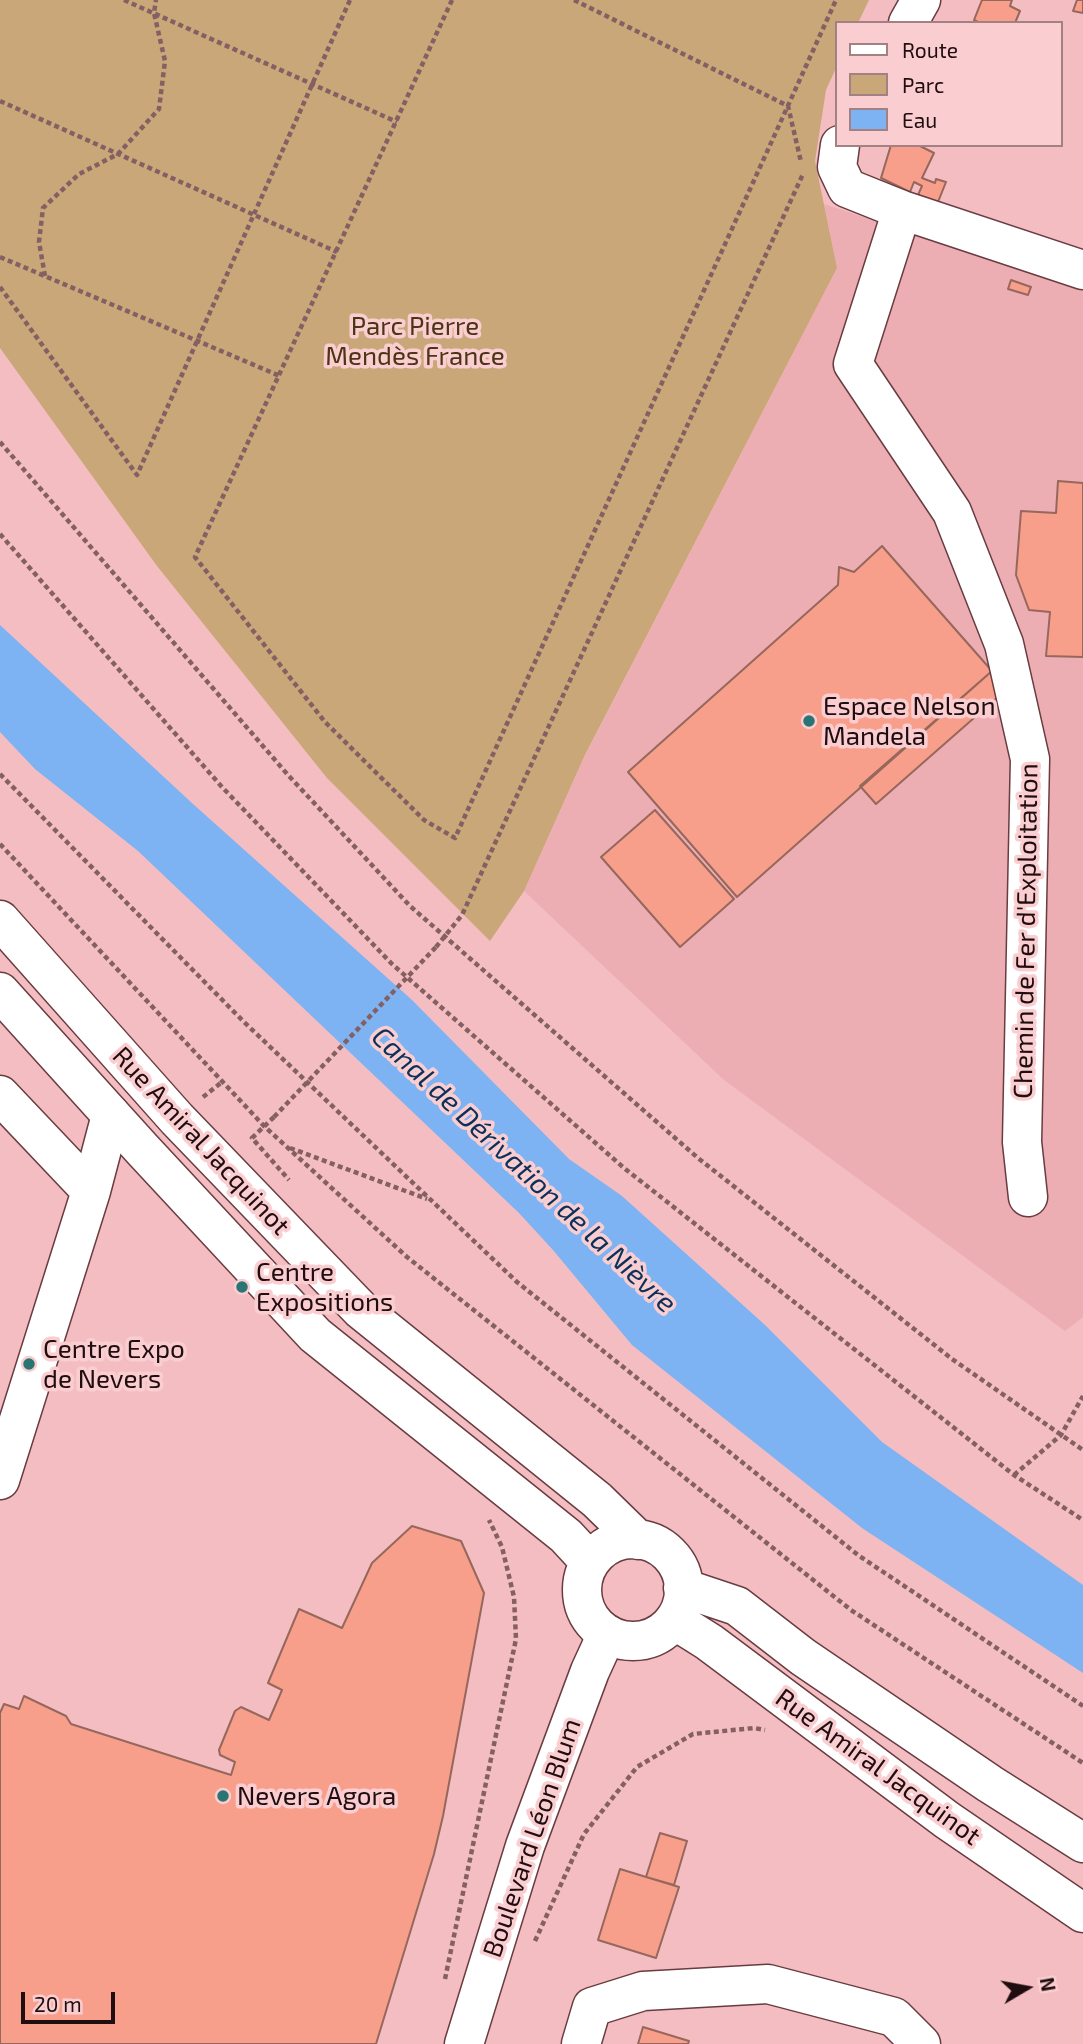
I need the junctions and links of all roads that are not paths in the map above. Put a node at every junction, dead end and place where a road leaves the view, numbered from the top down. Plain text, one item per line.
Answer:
1 (921, 0) edge
2 (909, 21) edge
3 (840, 147) edge
4 (902, 210) junction
5 (1083, 270) edge
6 (0, 920) edge
7 (0, 992) edge
8 (0, 1095) edge
9 (111, 1115) junction
10 (91, 1191) junction
11 (1028, 1198) dead end
12 (0, 1480) edge
13 (638, 1540) junction
14 (590, 1562) junction
15 (679, 1604) junction
16 (607, 1634) junction
17 (1083, 1843) edge
18 (1083, 1913) edge
19 (464, 2044) edge
20 (581, 2044) edge
21 (921, 2044) edge

1 - 2 main road
3 - 4 main road
4 - 5 main road
4 - 11 main road, Chemin de Fer d'Exploitation
6 - 13 main road, Rue Amiral Jacquinot
7 - 9 main road, Rue Amiral Jacquinot
8 - 10 main road
9 - 10 main road
9 - 14 main road, Rue Amiral Jacquinot
10 - 12 main road
13 - 14 main road
13 - 15 main road
14 - 16 main road
15 - 16 main road
15 - 17 main road, Rue Amiral Jacquinot
15 - 18 main road, Rue Amiral Jacquinot
16 - 19 main road, Boulevard Léon Blum
20 - 21 main road

